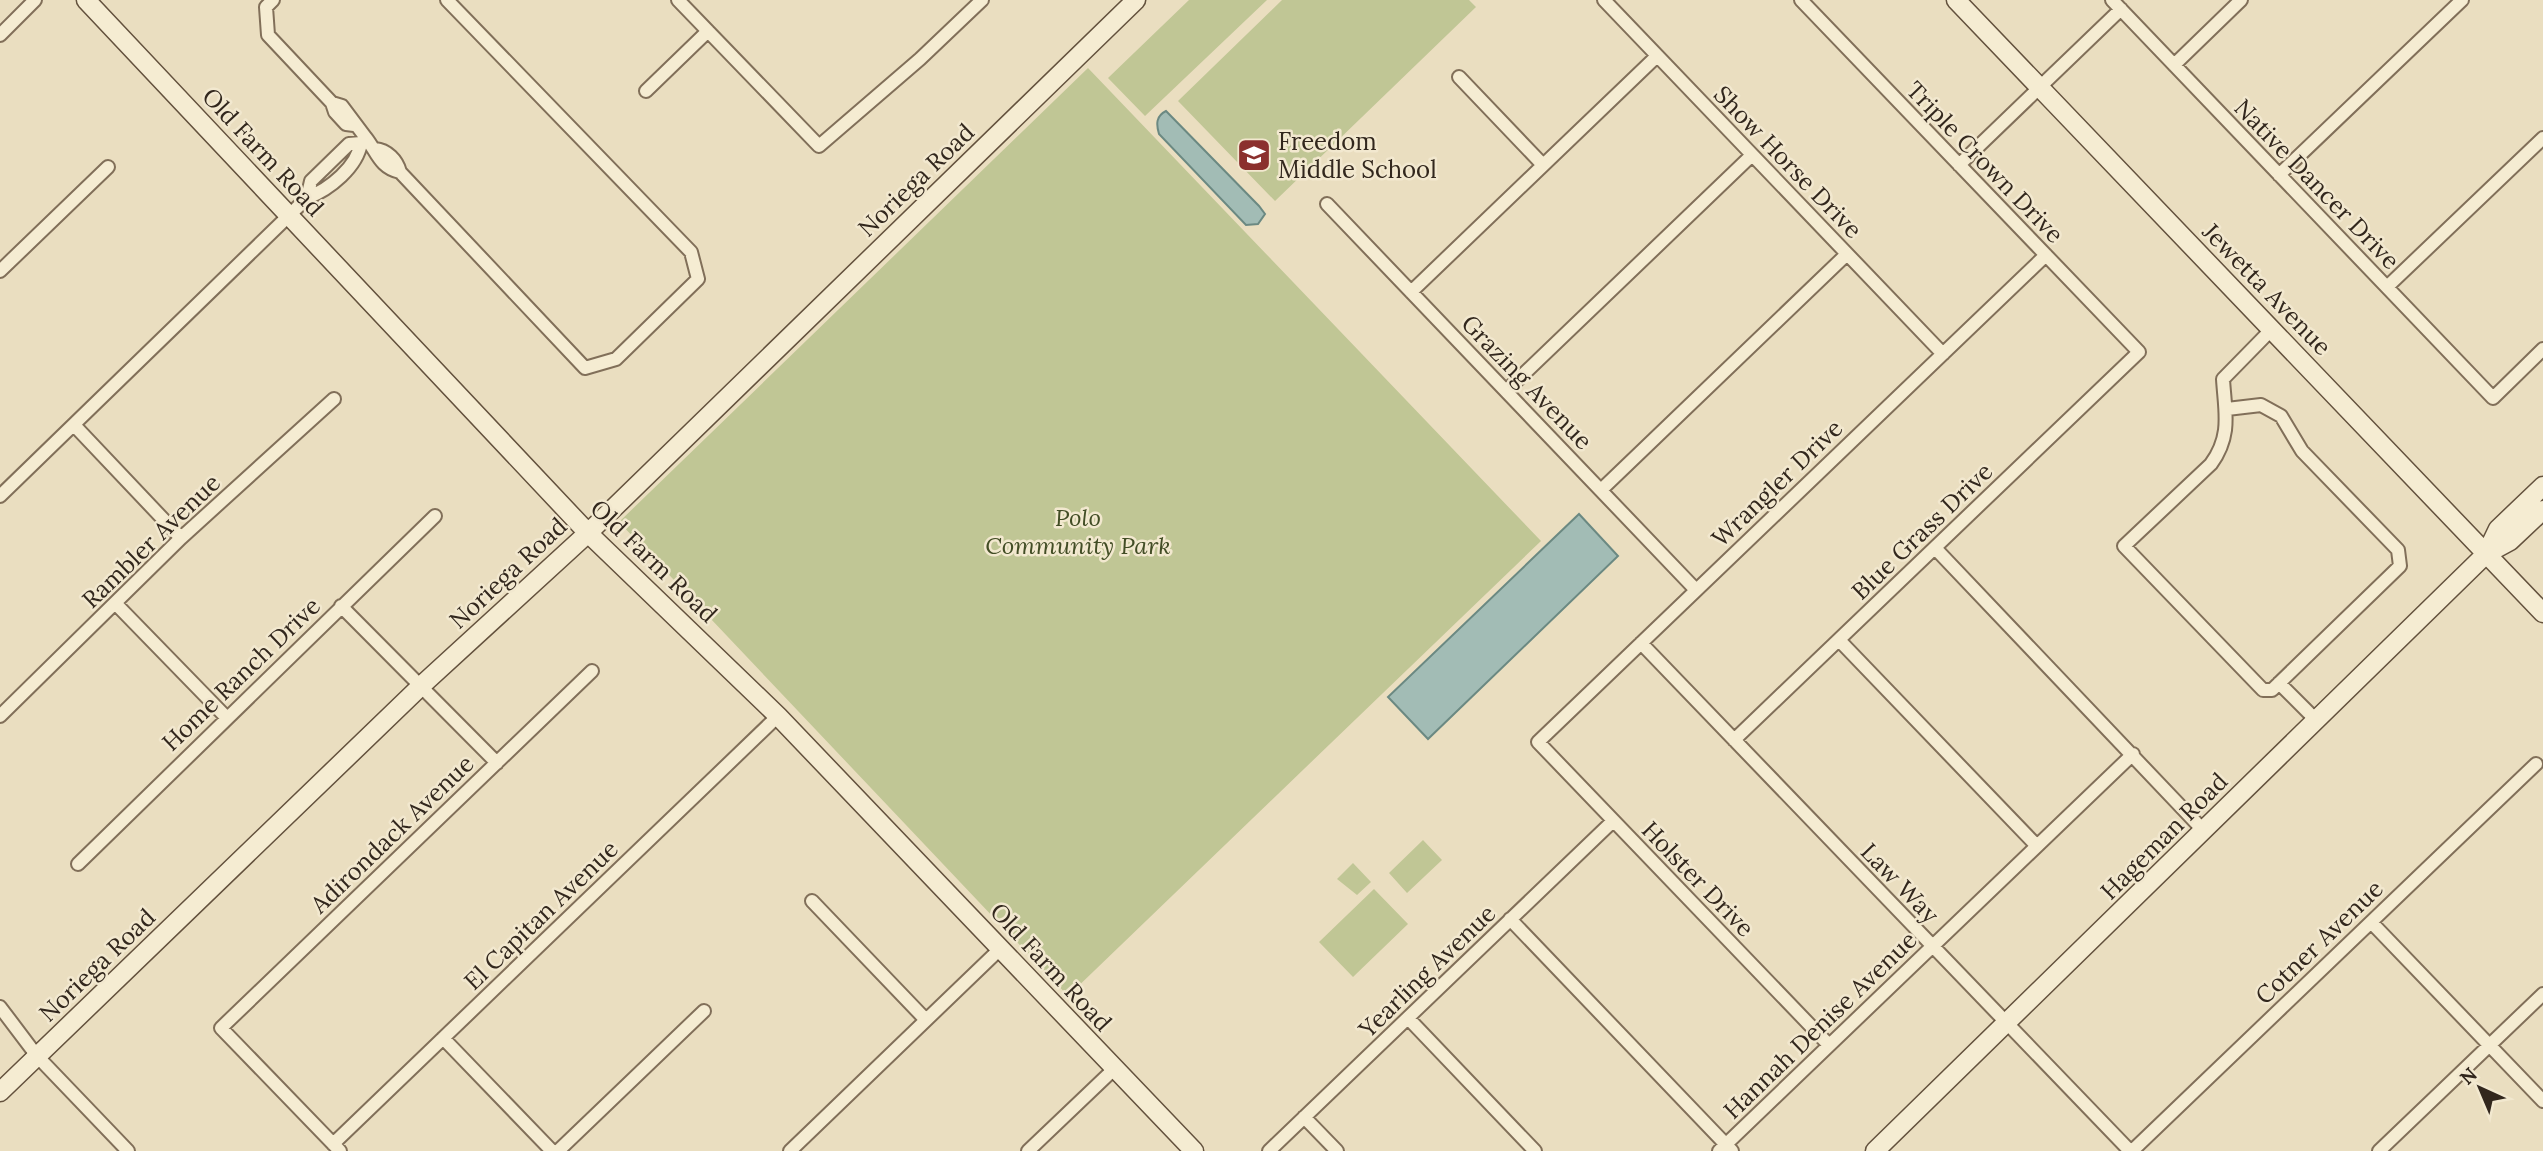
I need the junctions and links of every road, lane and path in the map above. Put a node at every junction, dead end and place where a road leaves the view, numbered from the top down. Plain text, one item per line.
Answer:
1 (35, 0) edge
2 (86, 0) edge
3 (273, 0) edge
4 (447, 0) edge
5 (678, 0) edge
6 (982, 0) edge
7 (1136, 0) edge
8 (1604, 0) edge
9 (1801, 0) edge
10 (1956, 0) edge
11 (2241, 0) edge
12 (2462, 0) edge
13 (2116, 5) edge
14 (708, 31) junction
15 (0, 35) edge
16 (1657, 56) junction
17 (2174, 65) junction
18 (1459, 77) dead end
19 (2040, 87) junction
20 (646, 91) dead end
21 (2543, 138) edge
22 (364, 140) junction
23 (1752, 155) junction
24 (1543, 165) junction
25 (1959, 165) junction
26 (108, 167) dead end
27 (2279, 175) junction
28 (1327, 204) dead end
29 (290, 216) junction
30 (1847, 254) junction
31 (2046, 255) junction
32 (0, 271) edge
33 (2387, 287) junction
34 (1411, 292) junction
35 (2272, 329) junction
36 (2543, 349) edge
37 (2139, 352) joint
38 (1942, 354) junction
39 (1506, 391) junction
40 (334, 398) dead end
41 (2227, 408) junction
42 (74, 425) junction
43 (2543, 486) edge
44 (1601, 490) junction
45 (0, 494) edge
46 (2543, 510) edge
47 (435, 516) dead end
48 (588, 533) junction
49 (181, 538) junction
50 (1935, 548) junction
51 (2486, 554) junction
52 (1696, 590) junction
53 (116, 603) junction
54 (341, 606) junction
55 (2543, 613) edge
56 (1839, 640) junction
57 (1641, 643) junction
58 (592, 671) dead end
59 (2279, 684) junction
60 (422, 685) junction
61 (0, 716) edge
62 (778, 716) junction
63 (226, 718) junction
64 (2316, 720) junction
65 (1734, 740) junction
66 (1538, 742) joint
67 (2133, 754) junction
68 (497, 763) junction
69 (2536, 764) dead end
70 (1613, 821) junction
71 (2204, 831) junction
72 (2037, 846) junction
73 (78, 864) dead end
74 (812, 901) dead end
75 (1510, 919) junction
76 (2371, 922) junction
77 (1932, 947) junction
78 (1001, 948) junction
79 (2543, 994) edge
80 (0, 1007) edge
81 (704, 1011) dead end
82 (1408, 1018) junction
83 (926, 1020) junction
84 (2008, 1024) junction
85 (443, 1038) junction
86 (1829, 1045) junction
87 (2489, 1046) junction
88 (37, 1056) junction
89 (1113, 1070) junction
90 (0, 1092) edge
91 (2543, 1101) edge
92 (1304, 1117) junction
93 (337, 1147) edge
94 (1726, 1149) edge
95 (128, 1151) edge
96 (552, 1151) edge
97 (558, 1151) edge
98 (790, 1151) edge
99 (1028, 1151) edge
100 (1194, 1151) edge
101 (1269, 1151) edge
102 (1337, 1151) edge
103 (1535, 1151) edge
104 (1875, 1151) edge
105 (2131, 1151) edge
106 (2379, 1151) edge

1 - 15 street
2 - 29 street, Old Farm Road
3 - 22 street
4 - 22 street
5 - 14 street
6 - 14 street
7 - 48 street, Noriega Road
8 - 16 street, Show Horse Drive
9 - 25 street, Triple Crown Drive
10 - 19 street, Jewetta Avenue
11 - 17 street
12 - 27 street
13 - 17 street, Native Dancer Drive
13 - 19 street
14 - 20 street
16 - 23 street, Show Horse Drive
16 - 24 street
17 - 27 street, Native Dancer Drive
18 - 24 street
19 - 25 street
19 - 35 street, Jewetta Avenue
21 - 33 street
22 - 29 street
23 - 30 street, Show Horse Drive
23 - 39 street
24 - 34 street
25 - 31 street, Triple Crown Drive
26 - 32 street
27 - 33 street, Native Dancer Drive
28 - 34 street, Grazing Avenue
29 - 42 street
29 - 48 street, Old Farm Road
30 - 38 street, Show Horse Drive
30 - 44 street
31 - 37 street, Triple Crown Drive
31 - 38 street, Wrangler Drive
33 - 36 street, Native Dancer Drive
34 - 39 street, Grazing Avenue
35 - 41 street
35 - 51 street, Jewetta Avenue
37 - 50 street, Blue Grass Drive
38 - 52 street, Wrangler Drive
39 - 44 street, Grazing Avenue
40 - 49 street, Rambler Avenue
41 - 59 street
41 - 59 street
42 - 45 street
42 - 49 street
43 - 51 street, Hageman Road
44 - 52 street, Grazing Avenue
46 - 51 street, Hageman Road
47 - 54 street, Home Ranch Drive
48 - 60 street, Noriega Road
48 - 62 street, Old Farm Road
49 - 53 street, Rambler Avenue
50 - 56 street, Blue Grass Drive
50 - 67 street
51 - 55 street, Jewetta Avenue
51 - 64 street, Hageman Road
52 - 57 street, Wrangler Drive
53 - 61 street, Rambler Avenue
53 - 63 street
54 - 60 street
54 - 63 street, Home Ranch Drive
56 - 65 street, Blue Grass Drive
56 - 72 street
57 - 65 street, Law Way
57 - 66 street, Wrangler Drive
58 - 68 street, Adirondack Avenue
59 - 64 street
60 - 68 street
60 - 88 street, Noriega Road
62 - 78 street, Old Farm Road
62 - 85 street, El Capitan Avenue
63 - 73 street, Home Ranch Drive
64 - 71 street, Hageman Road
65 - 77 street, Law Way
66 - 70 street, Holster Drive
67 - 71 street
67 - 72 street, Hannah Denise Avenue
68 - 93 street, Adirondack Avenue
69 - 76 street, Cotner Avenue
70 - 75 street, Yearling Avenue
70 - 86 street, Holster Drive
71 - 84 street, Hageman Road
72 - 77 street, Hannah Denise Avenue
74 - 83 street
75 - 82 street, Yearling Avenue
75 - 94 street
76 - 87 street
76 - 105 street, Cotner Avenue
77 - 84 street, Law Way
77 - 86 street, Hannah Denise Avenue
78 - 83 street
78 - 89 street, Old Farm Road
79 - 87 street
80 - 88 street
81 - 97 street
82 - 92 street, Yearling Avenue
82 - 103 street
83 - 98 street
84 - 104 street, Hageman Road
84 - 105 street, Law Way
85 - 93 street, El Capitan Avenue
85 - 96 street
86 - 94 street, Hannah Denise Avenue
87 - 91 street
87 - 106 street
88 - 90 street, Noriega Road
88 - 95 street
89 - 99 street
89 - 100 street, Old Farm Road
92 - 101 street, Yearling Avenue
92 - 102 street

